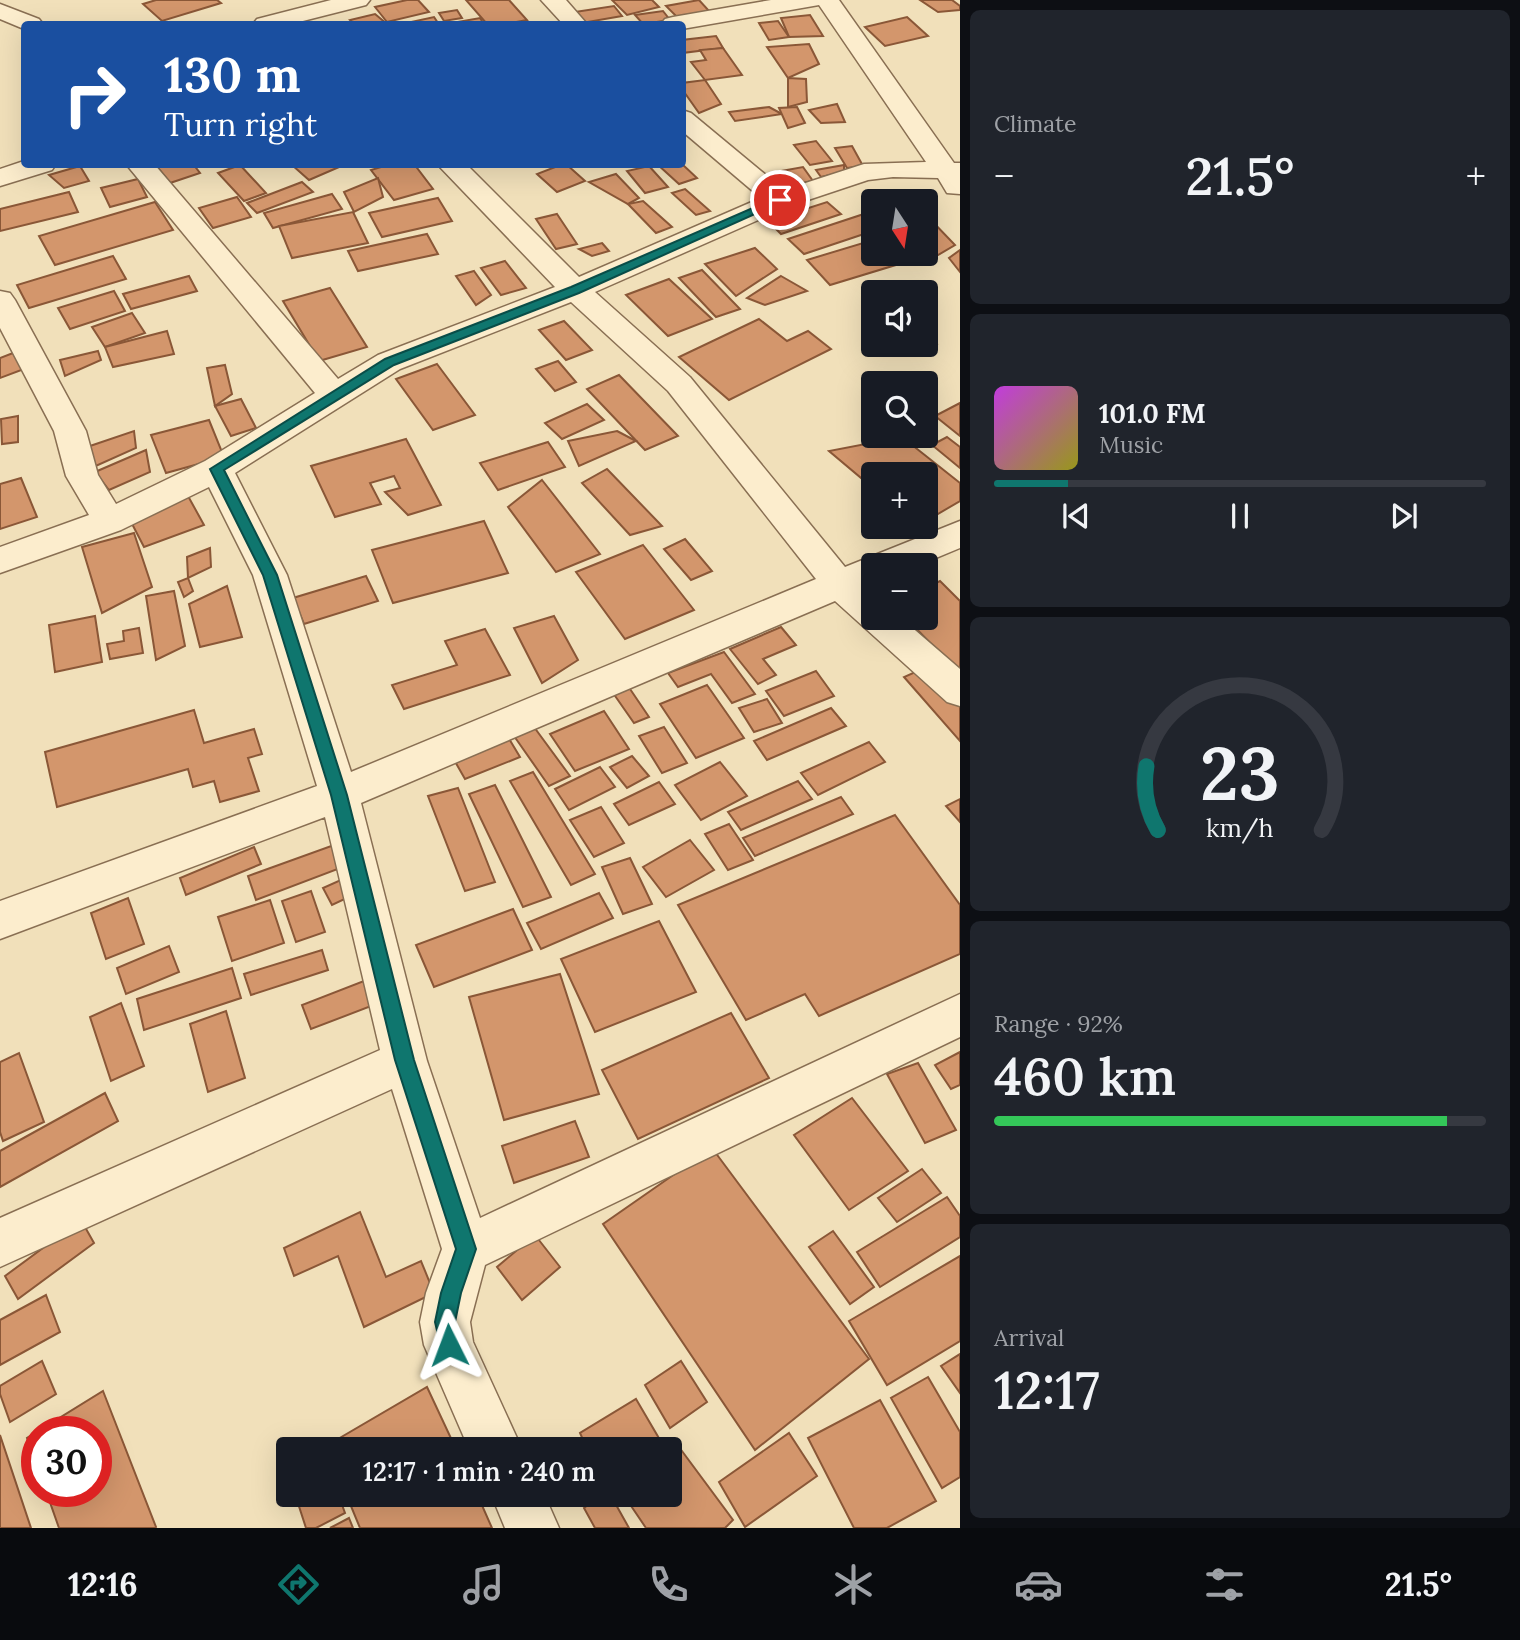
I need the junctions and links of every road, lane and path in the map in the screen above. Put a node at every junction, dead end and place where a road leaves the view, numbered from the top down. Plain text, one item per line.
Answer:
1 (358, 0) edge
2 (553, 0) edge
3 (811, 0) edge
4 (827, 0) edge
5 (0, 13) edge
6 (289, 14) edge
7 (23, 21) edge
8 (272, 21) edge
9 (572, 21) edge
10 (686, 22) edge
11 (686, 121) edge
12 (30, 168) edge
13 (142, 168) edge
14 (454, 168) edge
15 (0, 177) edge
16 (955, 178) edge
17 (780, 200) junction
18 (575, 290) junction
19 (0, 300) edge
20 (334, 395) junction
21 (217, 469) junction
22 (109, 521) junction
23 (960, 534) edge
24 (914, 553) edge
25 (0, 560) edge
26 (856, 577) edge
27 (891, 630) edge
28 (960, 691) edge
29 (339, 795) junction
30 (0, 920) edge
31 (960, 1015) edge
32 (405, 1060) junction
33 (0, 1243) edge
34 (466, 1249) junction
35 (491, 1437) edge
36 (523, 1507) edge
37 (532, 1528) edge

1 - 6 street
2 - 9 street
3 - 10 street
4 - 16 street
5 - 7 street
6 - 8 street
11 - 17 street
12 - 15 street
13 - 20 street
14 - 18 street
16 - 17 street
17 - 18 street
18 - 20 street
18 - 26 street
19 - 22 street
20 - 21 street
21 - 22 street
21 - 29 street
22 - 25 street
23 - 24 street
26 - 29 street
27 - 28 street
29 - 30 street
29 - 32 street
31 - 34 street
32 - 33 street
32 - 34 street
34 - 35 street
36 - 37 street

